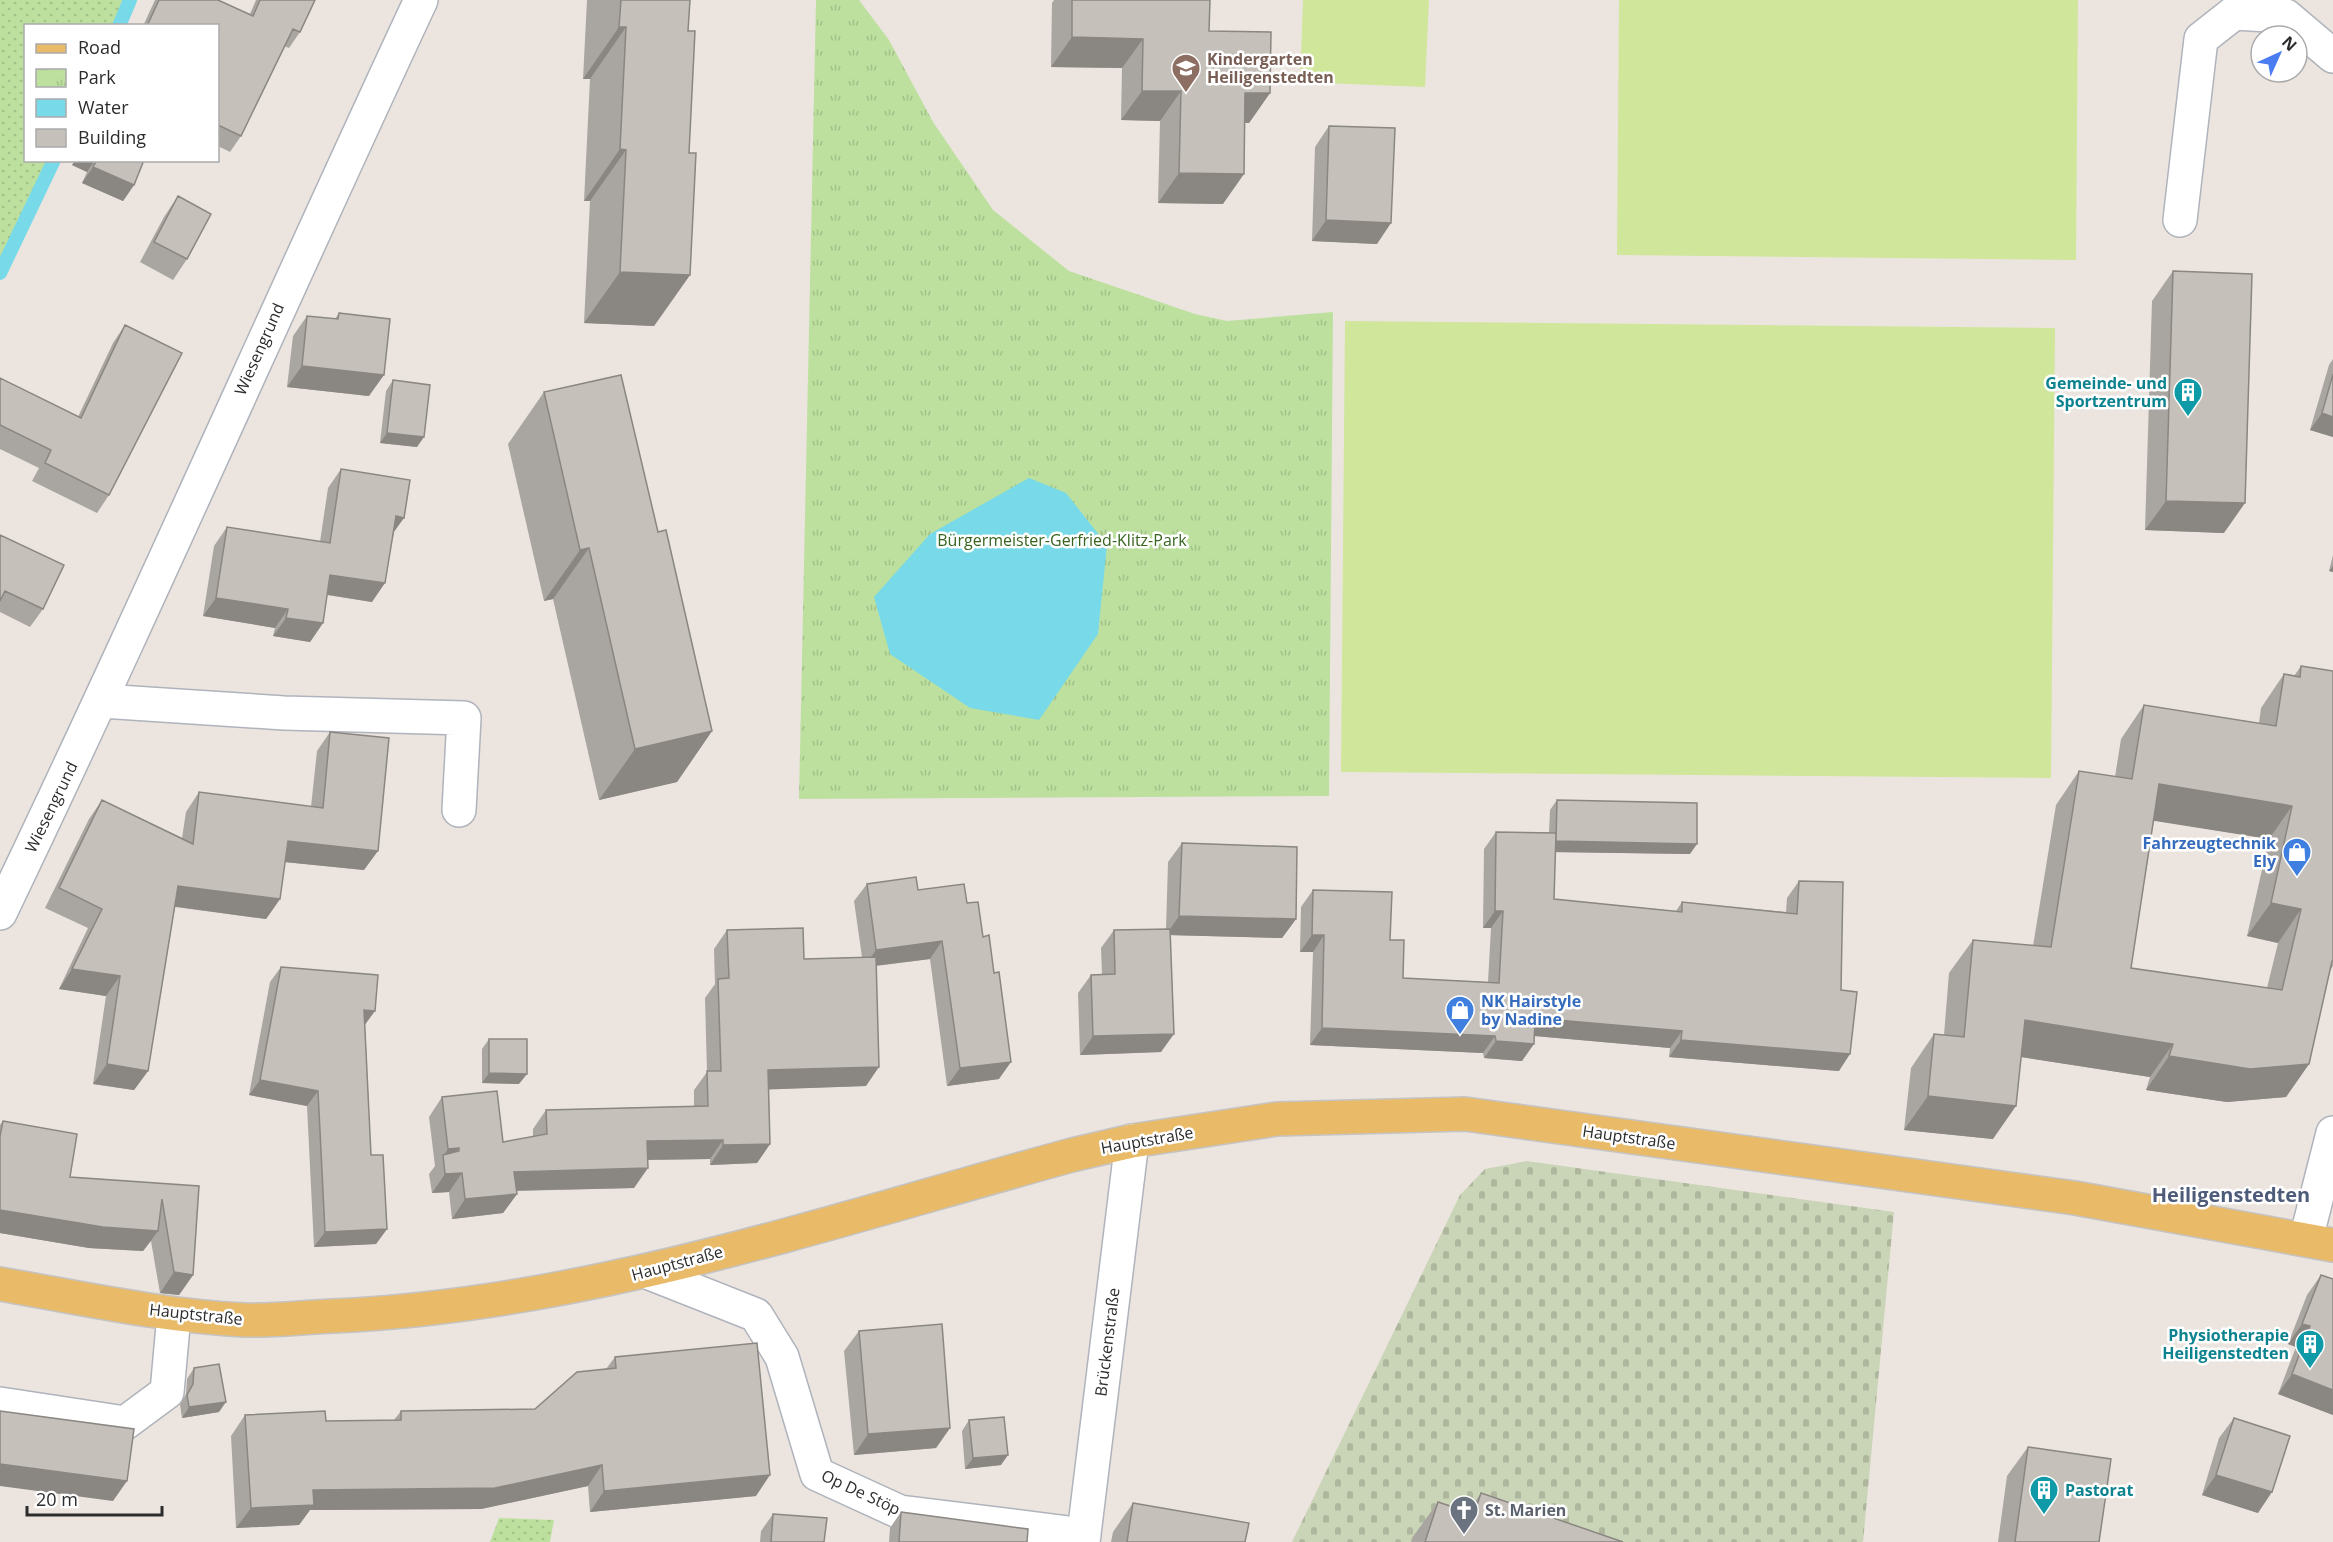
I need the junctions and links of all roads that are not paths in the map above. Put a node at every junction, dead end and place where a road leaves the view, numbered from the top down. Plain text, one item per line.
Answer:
1 (421, 0) edge
2 (2333, 56) edge
3 (2180, 220) dead end
4 (102, 701) junction
5 (459, 810) dead end
6 (0, 913) edge
7 (2333, 1133) edge
8 (1132, 1141) junction
9 (2319, 1242) edge
10 (646, 1272) junction
11 (0, 1284) edge
12 (174, 1315) junction
13 (0, 1404) edge
14 (1083, 1539) edge

1 - 4 street, Wiesengrund
2 - 3 street
4 - 5 street
4 - 6 street, Wiesengrund
7 - 9 street
8 - 9 main road, Hauptstraße
8 - 10 main road, Hauptstraße
8 - 14 street, Brückenstraße
10 - 12 main road, Hauptstraße
10 - 14 street, Op De Stöp
11 - 12 main road, Hauptstraße
12 - 13 street

